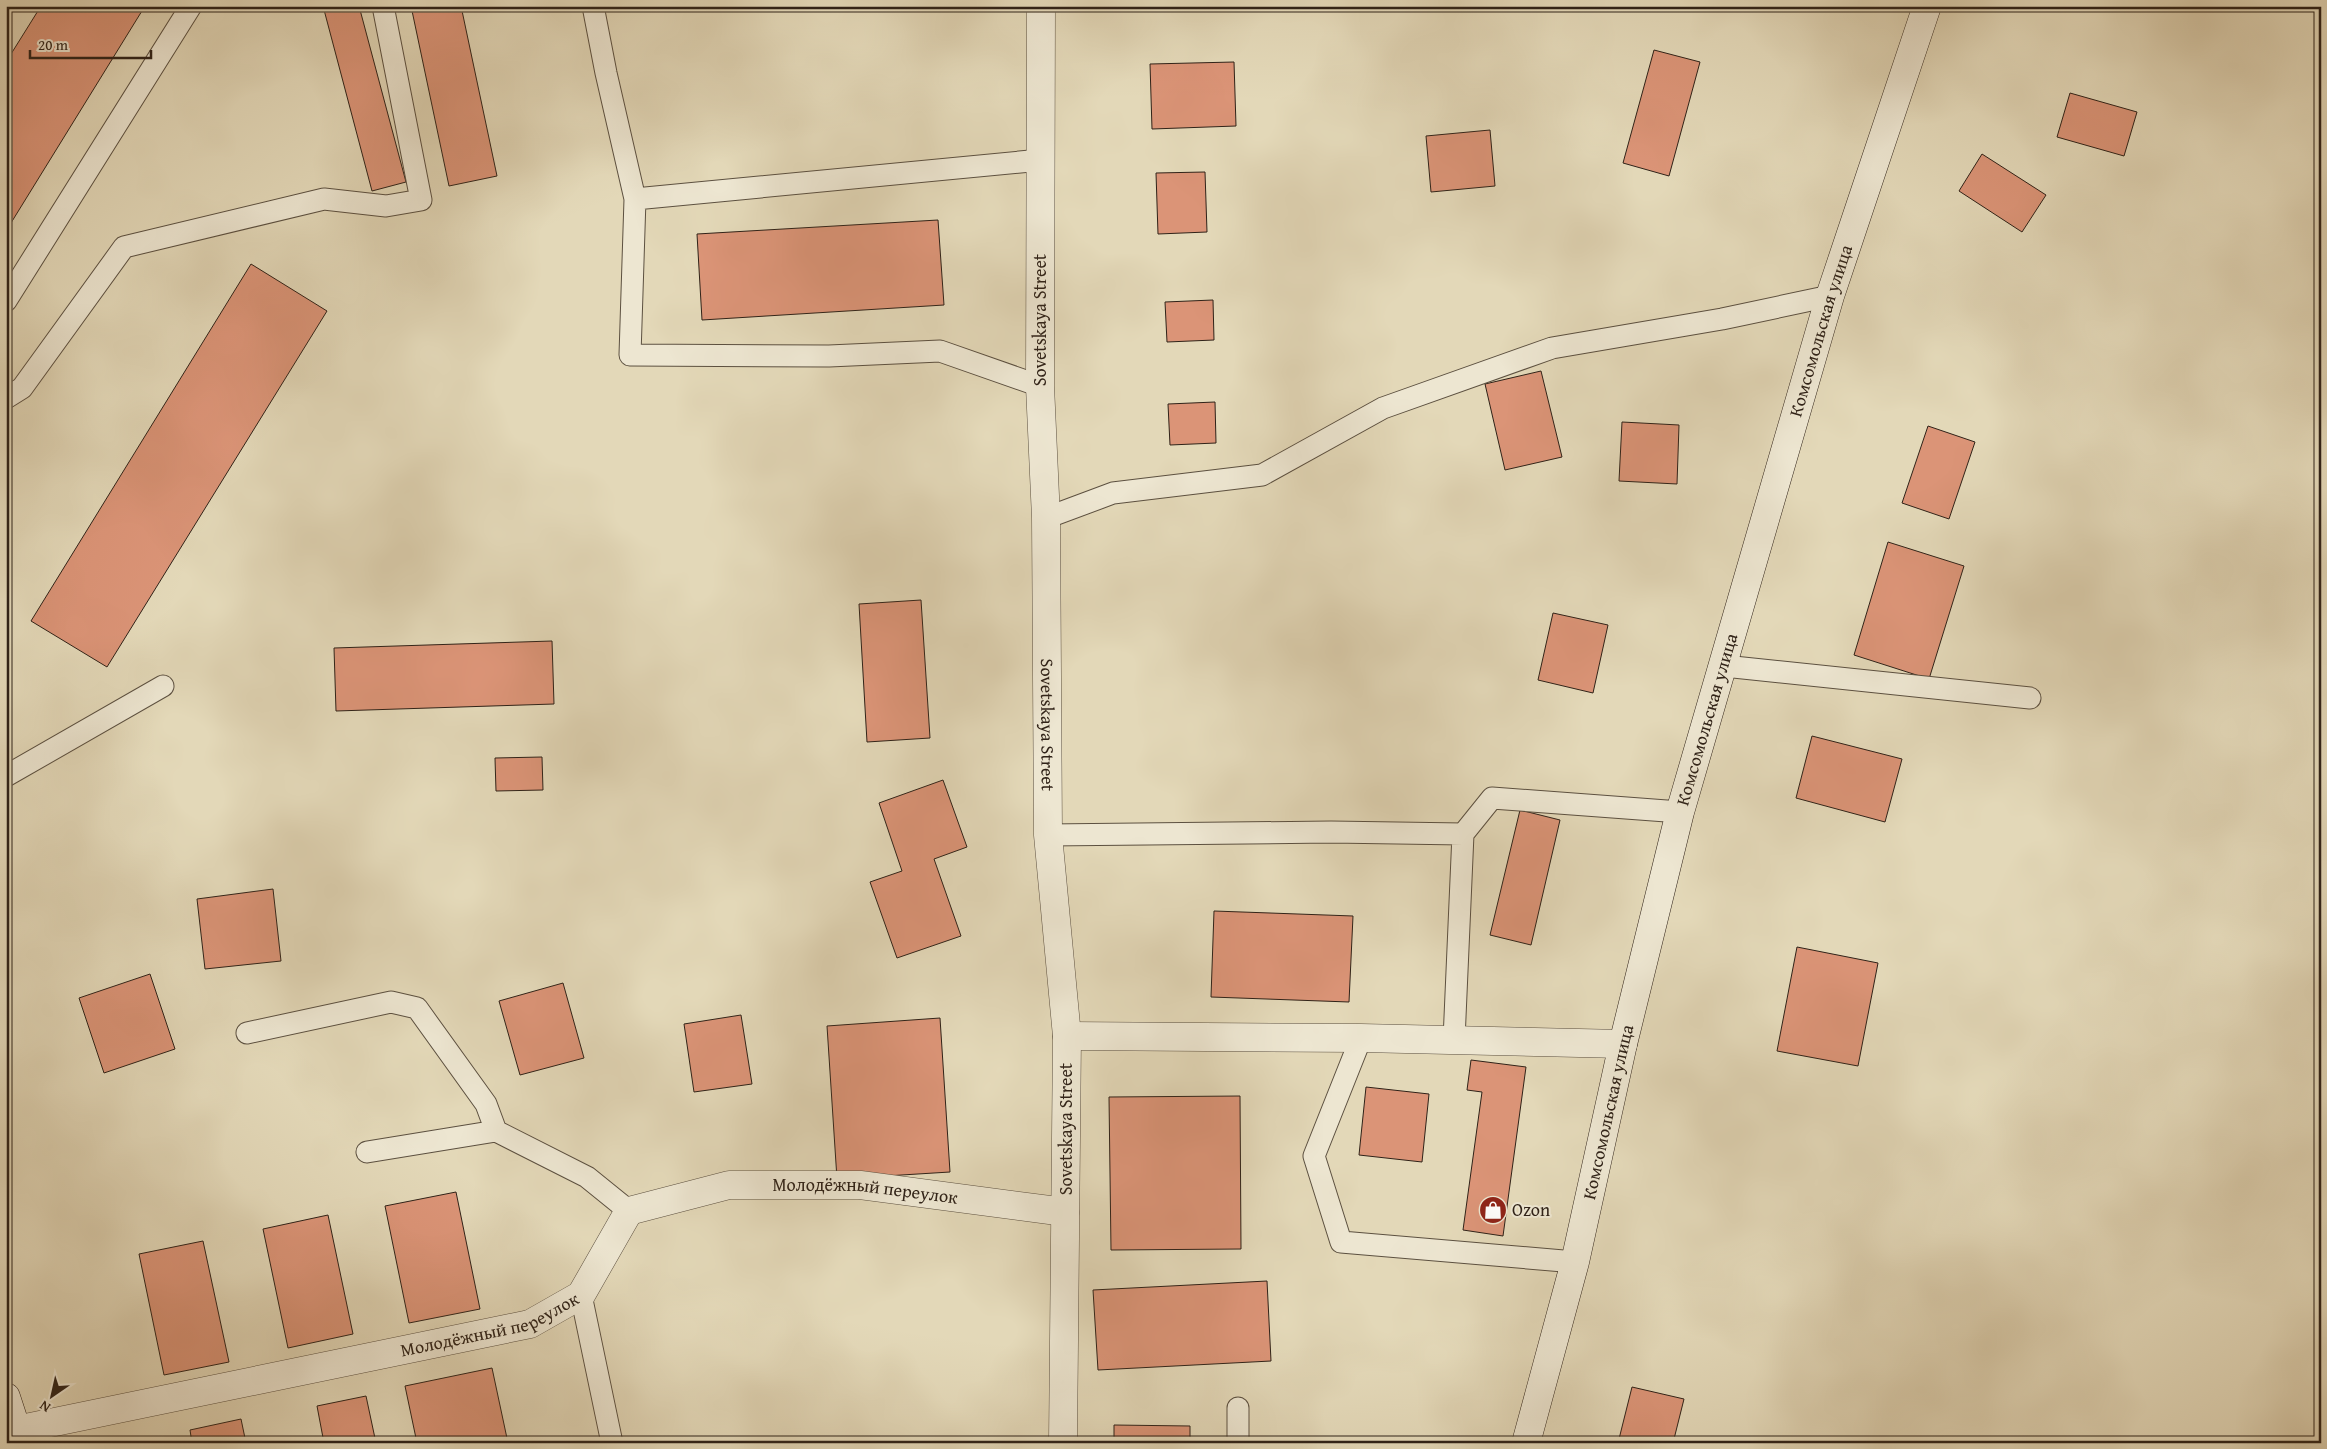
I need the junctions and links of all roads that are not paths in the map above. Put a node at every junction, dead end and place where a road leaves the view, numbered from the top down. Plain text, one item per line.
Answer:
1 (191, 6) edge
2 (383, 6) edge
3 (593, 6) edge
4 (1041, 6) edge
5 (1927, 6) edge
6 (1041, 160) junction
7 (635, 199) junction
8 (1830, 296) junction
9 (6, 301) edge
10 (1040, 386) junction
11 (6, 398) edge
12 (1046, 518) junction
13 (1724, 666) junction
14 (163, 686) dead end
15 (2030, 698) dead end
16 (6, 776) edge
17 (1680, 812) junction
18 (1463, 834) junction
19 (1048, 835) junction
20 (248, 1033) dead end
21 (1067, 1036) junction
22 (1360, 1038) junction
23 (1454, 1040) junction
24 (1623, 1044) junction
25 (496, 1130) junction
26 (367, 1152) dead end
27 (629, 1210) junction
28 (1065, 1212) junction
29 (1575, 1262) junction
30 (582, 1295) junction
31 (6, 1397) edge
32 (1238, 1408) dead end
33 (18, 1436) edge
34 (612, 1443) edge
35 (1063, 1443) edge
36 (1238, 1443) edge
37 (1526, 1443) edge

1 - 9 lane
2 - 11 lane
3 - 7 lane
4 - 6 street, Sovetskaya Street
5 - 8 street, Комсомольская улица
6 - 7 lane
6 - 10 street, Sovetskaya Street
7 - 10 lane
8 - 12 lane
8 - 13 street, Комсомольская улица
10 - 12 street, Sovetskaya Street
12 - 19 street, Sovetskaya Street
13 - 15 lane
13 - 17 street, Комсомольская улица
14 - 16 lane
17 - 18 lane
17 - 24 street, Комсомольская улица
18 - 19 lane
18 - 23 lane
19 - 21 street, Sovetskaya Street
20 - 25 lane
21 - 22 street
21 - 28 street, Sovetskaya Street
22 - 23 street
22 - 29 lane
23 - 24 street
24 - 29 street, Комсомольская улица
25 - 26 lane
25 - 27 lane
27 - 28 street, Молодёжный переулок
27 - 30 street, Молодёжный переулок
28 - 35 street, Sovetskaya Street
29 - 37 street, Комсомольская улица
30 - 33 street, Молодёжный переулок
30 - 34 lane
31 - 33 street
32 - 36 lane

